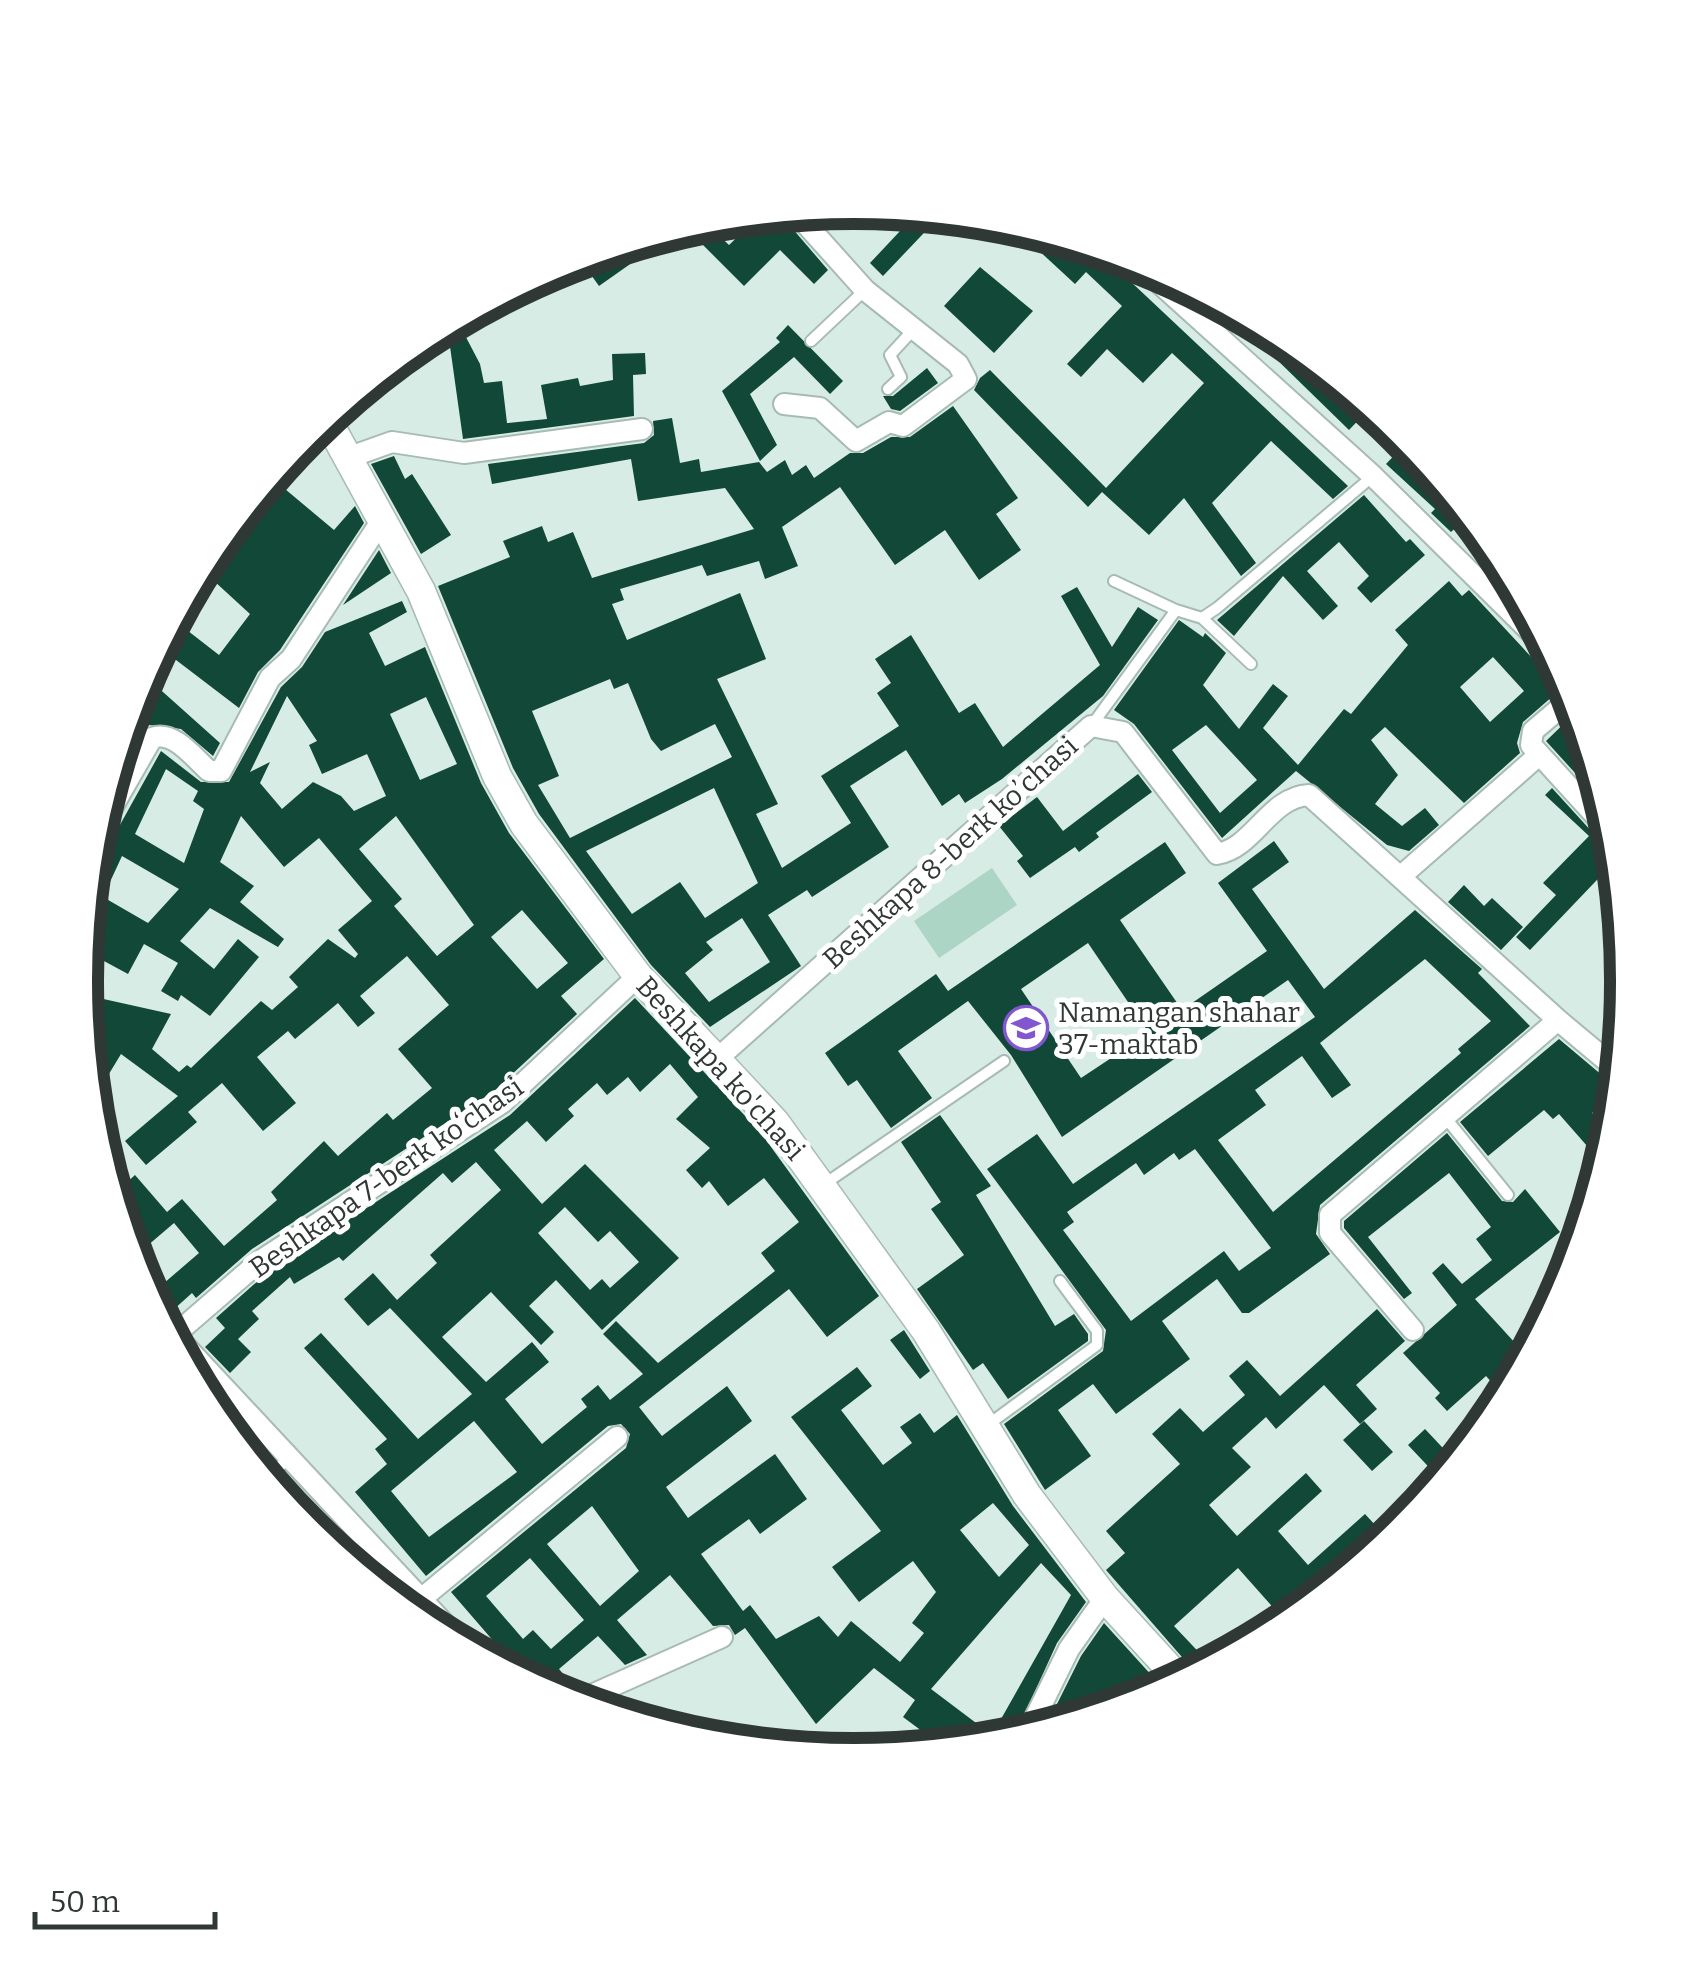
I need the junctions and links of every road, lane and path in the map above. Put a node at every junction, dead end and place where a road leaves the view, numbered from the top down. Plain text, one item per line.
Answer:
1 (814, 226) edge
2 (865, 290) junction
3 (1173, 296) edge
4 (914, 329) junction
5 (811, 342) dead end
6 (888, 389) dead end
7 (784, 404) dead end
8 (642, 429) dead end
9 (334, 432) edge
10 (350, 457) junction
11 (1372, 476) junction
12 (382, 520) junction
13 (1114, 582) dead end
14 (1176, 610) junction
15 (1202, 618) junction
16 (1519, 621) edge
17 (1251, 664) dead end
18 (1559, 709) edge
19 (1091, 726) junction
20 (1539, 755) junction
21 (126, 776) edge
22 (1590, 807) edge
23 (1400, 877) junction
24 (638, 976) junction
25 (1558, 1020) junction
26 (717, 1059) junction
27 (1004, 1062) dead end
28 (1606, 1062) edge
29 (1444, 1116) junction
30 (822, 1185) junction
31 (1508, 1195) dead end
32 (1060, 1281) dead end
33 (182, 1328) edge
34 (1413, 1330) dead end
35 (207, 1371) edge
36 (984, 1428) junction
37 (618, 1436) dead end
38 (289, 1458) junction
39 (276, 1469) edge
40 (420, 1598) junction
41 (1105, 1598) junction
42 (426, 1604) edge
43 (722, 1637) dead end
44 (1169, 1668) edge
45 (598, 1692) edge
46 (1036, 1715) edge

1 - 2 street
2 - 4 street
2 - 5 lane
3 - 11 street
4 - 6 lane
4 - 7 street
8 - 10 street
9 - 10 street, Beshkapa ko'chasi
10 - 12 street, Beshkapa ko'chasi
11 - 15 lane
11 - 16 street
12 - 21 street
12 - 24 street, Beshkapa ko'chasi
13 - 14 lane
14 - 15 lane
14 - 19 lane
15 - 17 lane
18 - 20 street
19 - 23 street, Beshkapa 8-berk koʼchasi
19 - 26 street, Beshkapa 8-berk koʼchasi
20 - 22 street
20 - 23 street
23 - 25 street, Beshkapa 8-berk koʼchasi
24 - 26 street, Beshkapa ko'chasi
24 - 33 street, Beshkapa 7-berk koʻchasi
25 - 28 street, Beshkapa 8-berk koʼchasi
25 - 29 street
26 - 30 street, Beshkapa ko'chasi
27 - 30 lane
29 - 31 lane
29 - 34 street
30 - 36 street, Beshkapa ko'chasi
32 - 36 lane
35 - 38 street, Beshkapa 7-berk koʻchasi
36 - 41 street, Beshkapa ko'chasi
37 - 40 street
38 - 39 lane
38 - 40 street, Beshkapa 7-berk koʻchasi
40 - 42 street, Beshkapa 7-berk koʻchasi
41 - 44 street, Beshkapa ko'chasi
41 - 46 street
43 - 45 street

